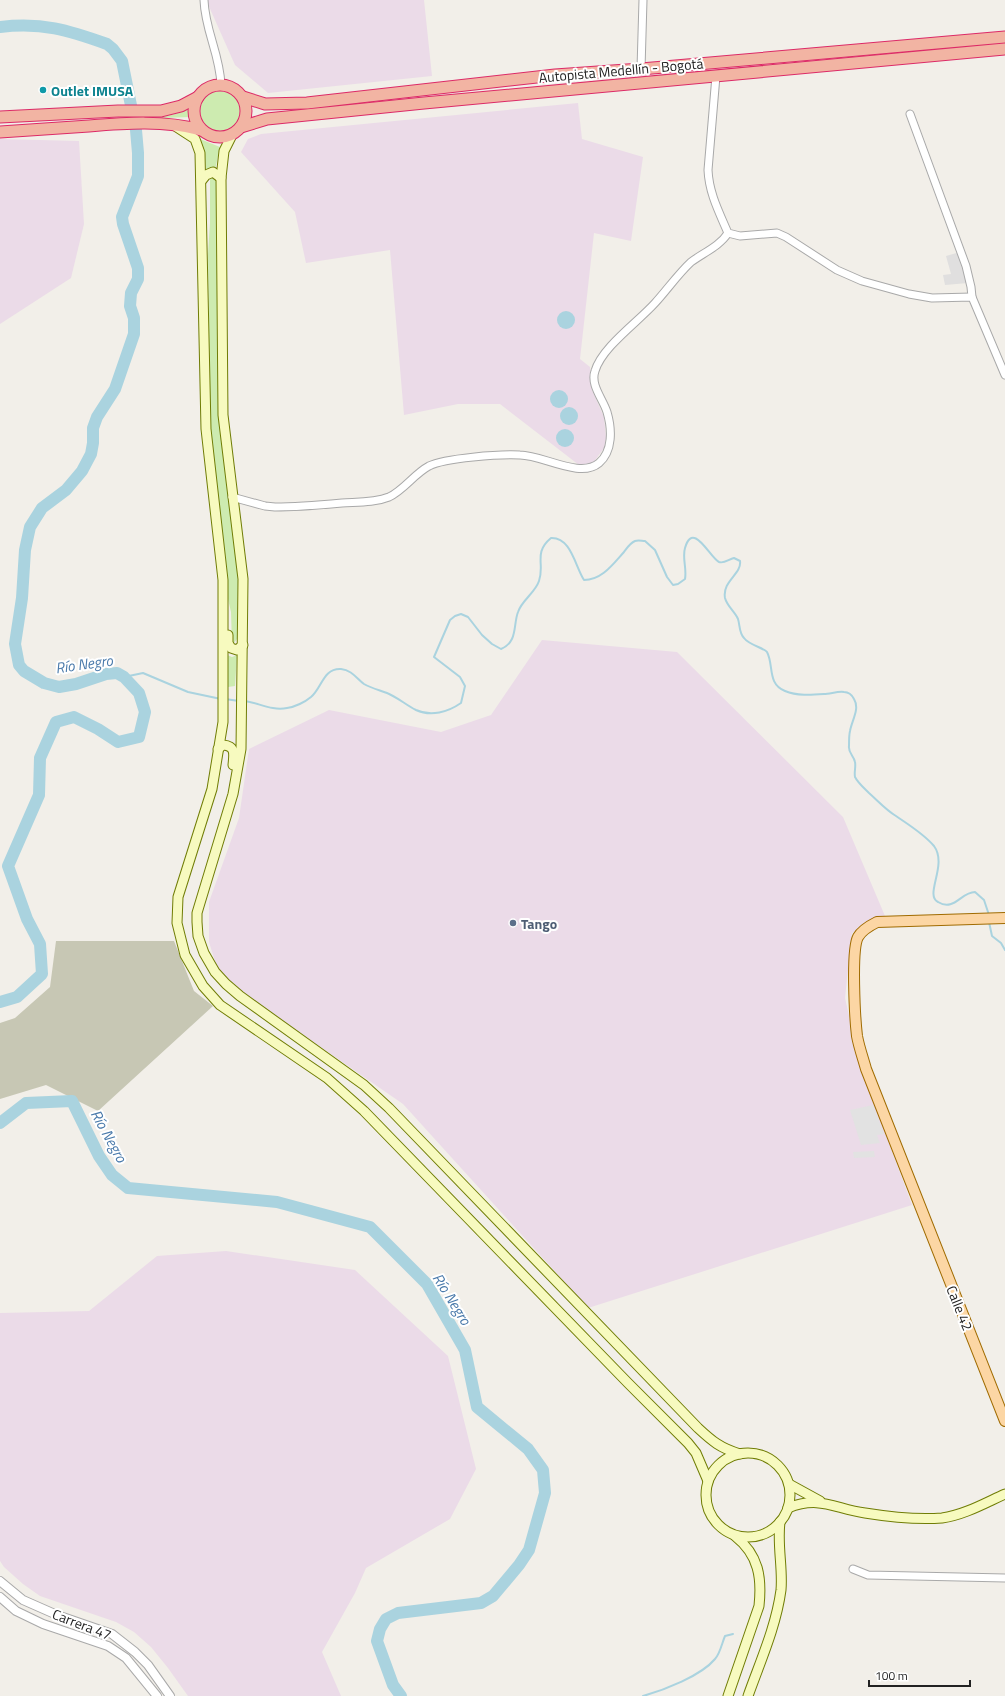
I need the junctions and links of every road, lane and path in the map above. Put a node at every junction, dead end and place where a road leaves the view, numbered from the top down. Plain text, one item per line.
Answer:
1 (204, 0) edge
2 (643, 0) edge
3 (1005, 37) edge
4 (1005, 49) edge
5 (641, 69) junction
6 (716, 76) junction
7 (221, 85) junction
8 (198, 97) junction
9 (243, 97) junction
10 (910, 114) dead end
11 (0, 117) edge
12 (167, 123) junction
13 (241, 127) junction
14 (201, 130) junction
15 (0, 132) edge
16 (232, 135) junction
17 (221, 178) junction
18 (202, 180) junction
19 (728, 233) junction
20 (972, 297) junction
21 (1005, 375) edge
22 (232, 497) junction
23 (224, 603) junction
24 (243, 645) junction
25 (218, 749) junction
26 (230, 802) junction
27 (1000, 919) edge
28 (1005, 1421) edge
29 (740, 1454) junction
30 (708, 1481) junction
31 (789, 1484) junction
32 (1005, 1494) edge
33 (821, 1502) junction
34 (788, 1508) junction
35 (780, 1522) junction
36 (730, 1533) junction
37 (854, 1569) dead end
38 (1005, 1578) edge
39 (0, 1581) edge
40 (0, 1597) edge
41 (157, 1696) edge
42 (170, 1696) edge
43 (728, 1696) edge
44 (748, 1696) edge

1 - 7 street
2 - 5 street
3 - 5 highway, Autopista Medellín - Bogotá
4 - 6 highway, Autopista Medellín - Bogotá
5 - 9 highway, Autopista Medellín - Bogotá
6 - 13 highway, Autopista Medellín - Bogotá
6 - 19 street
7 - 8 highway
7 - 9 highway, Autopista Medellín - Bogotá
8 - 11 highway
8 - 14 highway
9 - 13 highway
10 - 20 street
12 - 14 highway
12 - 15 highway
12 - 18 main road
13 - 16 highway, Autopista Medellín - Bogotá
14 - 16 highway
16 - 17 main road
17 - 18 main road
17 - 22 main road
18 - 23 main road
19 - 20 street
19 - 22 street
20 - 21 street
22 - 24 main road
23 - 24 main road
23 - 25 main road
24 - 26 main road
25 - 26 main road
25 - 30 main road
26 - 29 main road
27 - 28 main road, Calle 42
29 - 30 main road
29 - 31 main road
30 - 36 main road
31 - 33 main road
31 - 34 main road
32 - 33 main road
33 - 34 main road
34 - 35 main road
35 - 36 main road
35 - 44 main road
36 - 43 main road
37 - 38 street
39 - 42 street, Carrera 47
40 - 41 street, Carrera 47

